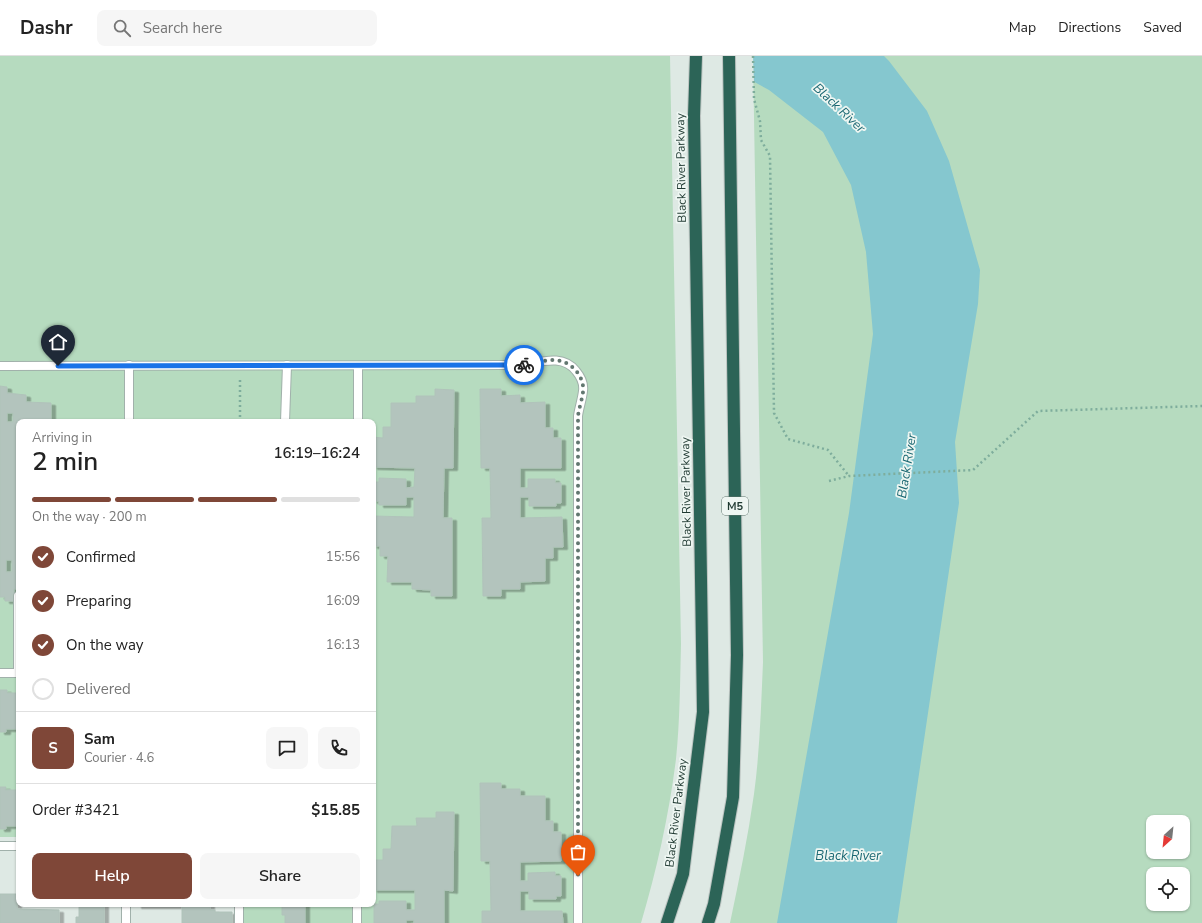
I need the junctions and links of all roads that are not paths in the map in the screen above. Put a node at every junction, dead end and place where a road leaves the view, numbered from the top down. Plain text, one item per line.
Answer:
1 (729, 56) edge
2 (696, 62) edge
3 (0, 366) edge
4 (129, 366) junction
5 (287, 366) junction
6 (358, 366) junction
7 (129, 419) edge
8 (285, 419) edge
9 (358, 419) edge
10 (0, 673) edge
11 (16, 673) edge
12 (0, 846) edge
13 (16, 846) edge
14 (126, 907) edge
15 (239, 907) edge
16 (357, 907) edge
17 (126, 923) edge
18 (239, 923) edge
19 (357, 923) edge
20 (578, 923) edge
21 (667, 923) edge
22 (708, 923) edge

1 - 22 highway, M5
2 - 21 highway, Black River Parkway
3 - 4 lane
4 - 5 lane
4 - 7 lane
5 - 6 lane
5 - 8 lane
6 - 9 lane
6 - 20 lane
10 - 11 lane
12 - 13 lane
14 - 17 lane
15 - 18 lane
16 - 19 lane

